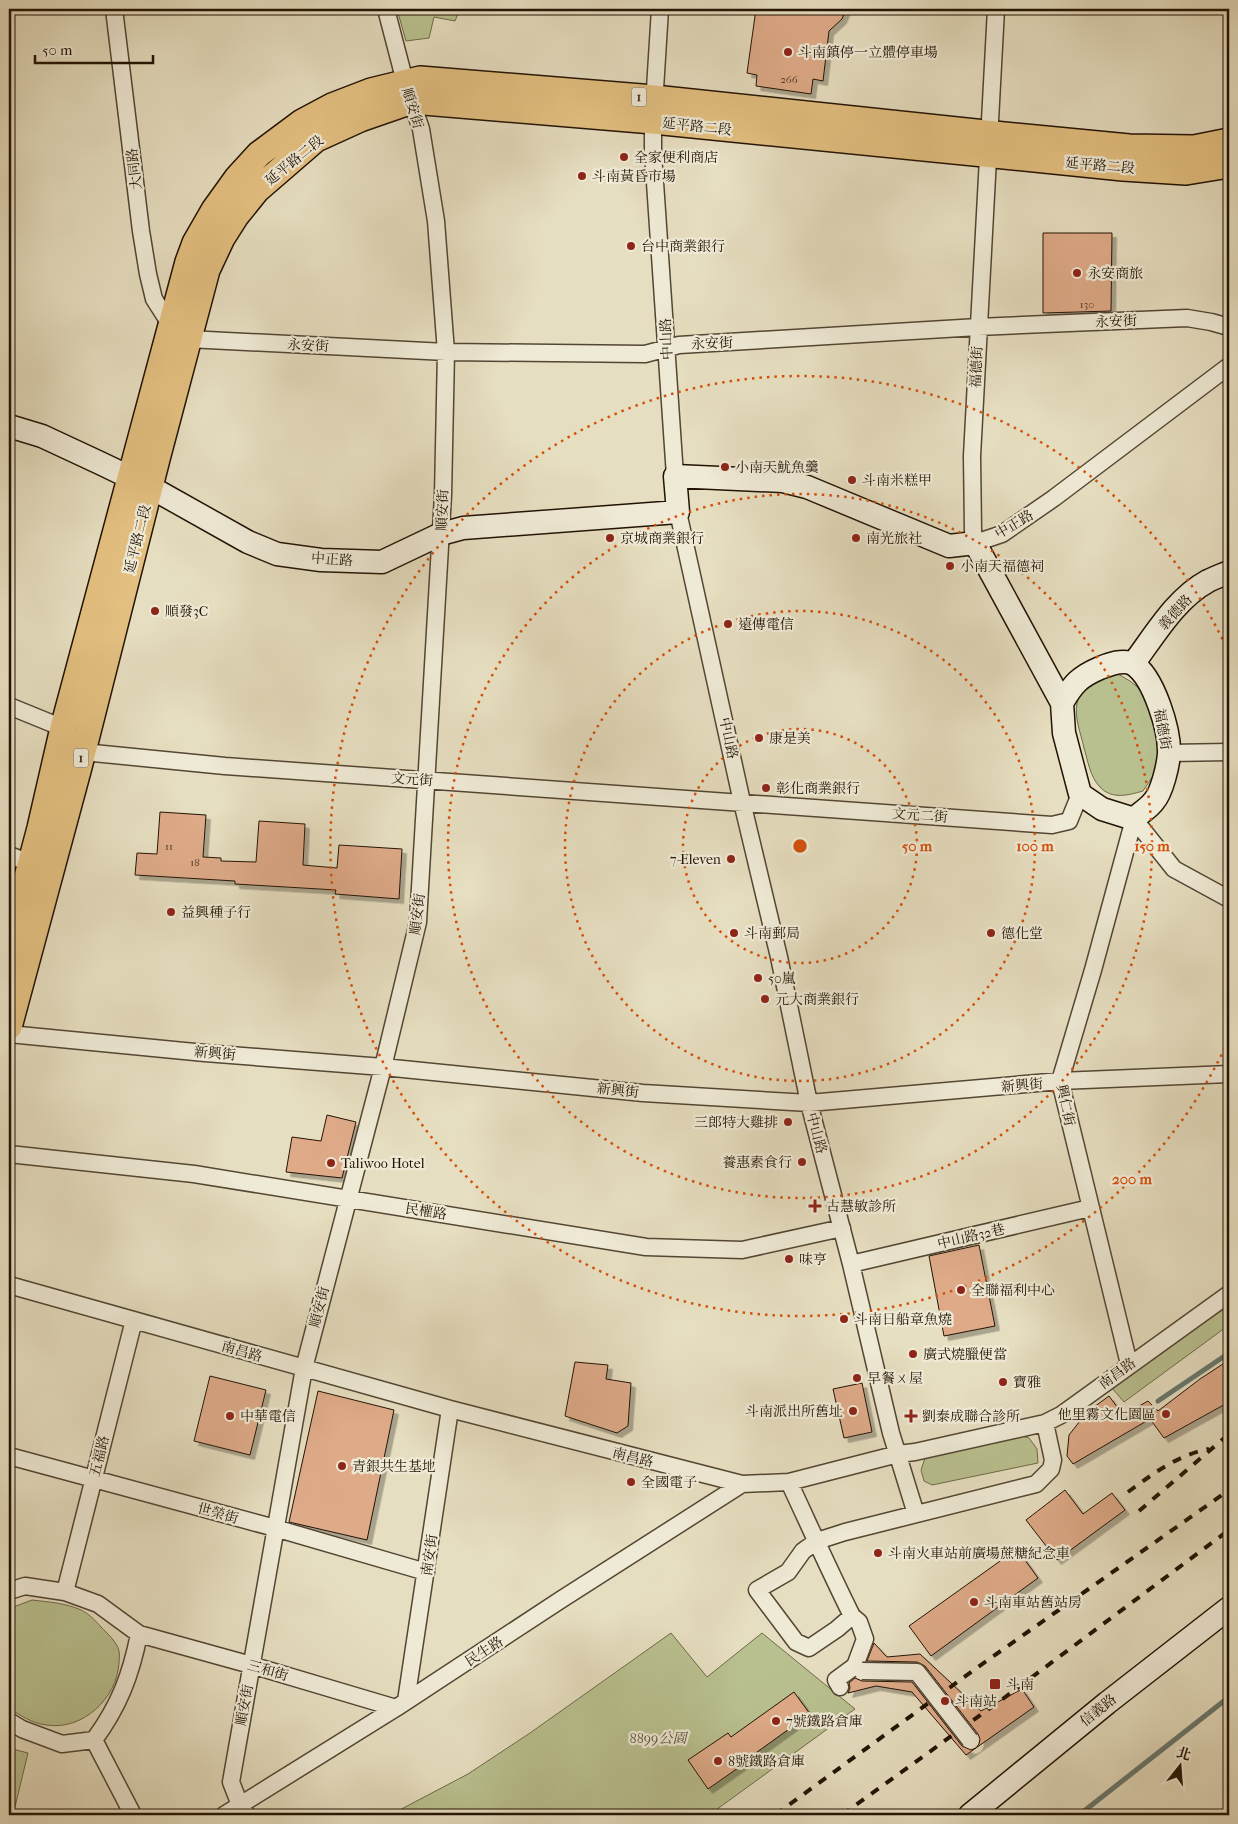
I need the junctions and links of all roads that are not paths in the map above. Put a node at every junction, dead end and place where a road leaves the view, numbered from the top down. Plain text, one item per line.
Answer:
1 (114, 9) edge
2 (386, 9) edge
3 (660, 9) edge
4 (996, 9) edge
5 (409, 92) junction
6 (654, 110) junction
7 (1229, 140) edge
8 (988, 144) junction
9 (1229, 165) edge
10 (978, 327) junction
11 (1229, 327) edge
12 (179, 331) junction
13 (666, 348) junction
14 (446, 352) junction
15 (1229, 366) edge
16 (9, 426) edge
17 (675, 476) junction
18 (140, 482) junction
19 (678, 512) junction
20 (441, 534) junction
21 (975, 543) junction
22 (1229, 572) edge
23 (1133, 664) junction
24 (1062, 703) junction
25 (9, 706) edge
26 (63, 728) junction
27 (83, 752) junction
28 (1229, 752) edge
29 (1169, 753) junction
30 (426, 781) junction
31 (1080, 794) junction
32 (742, 802) junction
33 (1134, 818) junction
34 (20, 859) edge
35 (45, 894) junction
36 (1229, 899) edge
37 (9, 946) edge
38 (9, 1027) edge
39 (9, 1034) edge
40 (383, 1067) junction
41 (1229, 1074) edge
42 (1060, 1081) junction
43 (809, 1103) junction
44 (9, 1154) edge
45 (347, 1198) junction
46 (1090, 1208) junction
47 (842, 1228) junction
48 (851, 1264) junction
49 (9, 1285) edge
50 (1229, 1294) edge
51 (134, 1320) junction
52 (1129, 1364) junction
53 (304, 1368) junction
54 (450, 1409) junction
55 (1046, 1423) junction
56 (898, 1454) junction
57 (9, 1456) edge
58 (93, 1480) junction
59 (789, 1482) junction
60 (742, 1484) junction
61 (916, 1514) junction
62 (276, 1528) junction
63 (817, 1541) junction
64 (426, 1572) junction
65 (9, 1591) edge
66 (65, 1592) junction
67 (1229, 1608) edge
68 (852, 1616) junction
69 (139, 1634) junction
70 (250, 1665) junction
71 (862, 1671) dead end
72 (840, 1687) dead end
73 (401, 1704) junction
74 (9, 1721) edge
75 (94, 1740) junction
76 (970, 1740) dead end
77 (243, 1810) edge
78 (133, 1815) edge
79 (224, 1815) edge
80 (970, 1815) edge

1 - 12 street, 大同路
2 - 5 street, 順安街
3 - 6 street, 中山路
4 - 8 street, 福德街
5 - 6 main road, 延平路二段 / 1
5 - 12 main road, 延平路二段 / 1
5 - 14 street, 順安街
6 - 8 main road, 延平路二段 / 1
6 - 13 street, 中山路
7 - 8 main road, 延平路二段 / 1
8 - 9 main road, 延平路二段 / 1
8 - 10 street, 福德街
10 - 11 street, 永安街
10 - 13 street, 永安街
10 - 21 street, 福德街
12 - 14 street, 永安街
12 - 18 main road, 延平路二段 / 1
13 - 14 street, 永安街
13 - 17 street, 中山路
14 - 20 street, 順安街
15 - 21 street, 中正路
16 - 18 main road, 中正路
17 - 19 main road, 中山路
17 - 21 main road, 中正路
18 - 20 main road, 中正路
18 - 26 main road, 延平路二段 / 1
18 - 27 main road, 延平路二段 / 1
19 - 20 main road, 中正路
19 - 32 street, 中山路
20 - 30 street, 順安街
21 - 24 main road, 福德街
22 - 23 main road, 義德路
23 - 24 main road
23 - 29 main road, 福德街
24 - 31 main road, 福德街
25 - 26 street
26 - 27 street
26 - 34 main road, 延平路二段 / 1
27 - 30 street, 文元街
27 - 35 main road, 延平路二段 / 1
28 - 29 street
29 - 33 main road, 福德街
30 - 32 street, 文元街
30 - 40 street, 順安街
31 - 32 street, 文元二街
31 - 33 main road
32 - 43 street, 中山路
33 - 36 street
33 - 42 street, 興仁街
34 - 35 street
34 - 37 main road, 延平路二段 / 1
35 - 38 main road, 延平路二段 / 1
39 - 40 street, 新興街
40 - 43 street, 新興街
40 - 45 street, 順安街
41 - 42 street, 新興街
42 - 43 street, 新興街
42 - 46 street, 興仁街
43 - 47 street, 中山路
44 - 45 street, 民權路
45 - 47 street, 民權路
45 - 53 street, 順安街
46 - 48 street, 中山路32巷
46 - 52 street, 興仁街
47 - 48 street, 中山路
48 - 56 street, 中山路
49 - 51 street, 南昌路
50 - 52 street, 南昌路
51 - 53 street, 南昌路
51 - 58 street, 五福路
52 - 55 street, 南昌路
53 - 54 street, 南昌路
53 - 62 street, 順安街
54 - 60 street, 南昌路
54 - 64 street, 南安街
55 - 56 street, 南昌路
55 - 61 street
56 - 59 street, 南昌路
56 - 61 street, 中山路
57 - 58 street, 世榮街
58 - 62 street, 世榮街
58 - 66 street, 五福路
59 - 60 street, 南昌路
59 - 63 street
60 - 73 street, 民生路
61 - 63 street
62 - 64 street, 世榮街
62 - 70 street, 順安街
63 - 68 street
63 - 68 street
64 - 73 street, 南安街
65 - 66 street
66 - 69 street
67 - 80 main road, 信義路
68 - 72 street
69 - 70 street, 三和街
69 - 75 street
70 - 73 street, 三和街
70 - 77 street, 順安街
71 - 76 street, bridge
73 - 77 street, 民生路
74 - 75 street
75 - 78 street
77 - 79 street, 民生路

